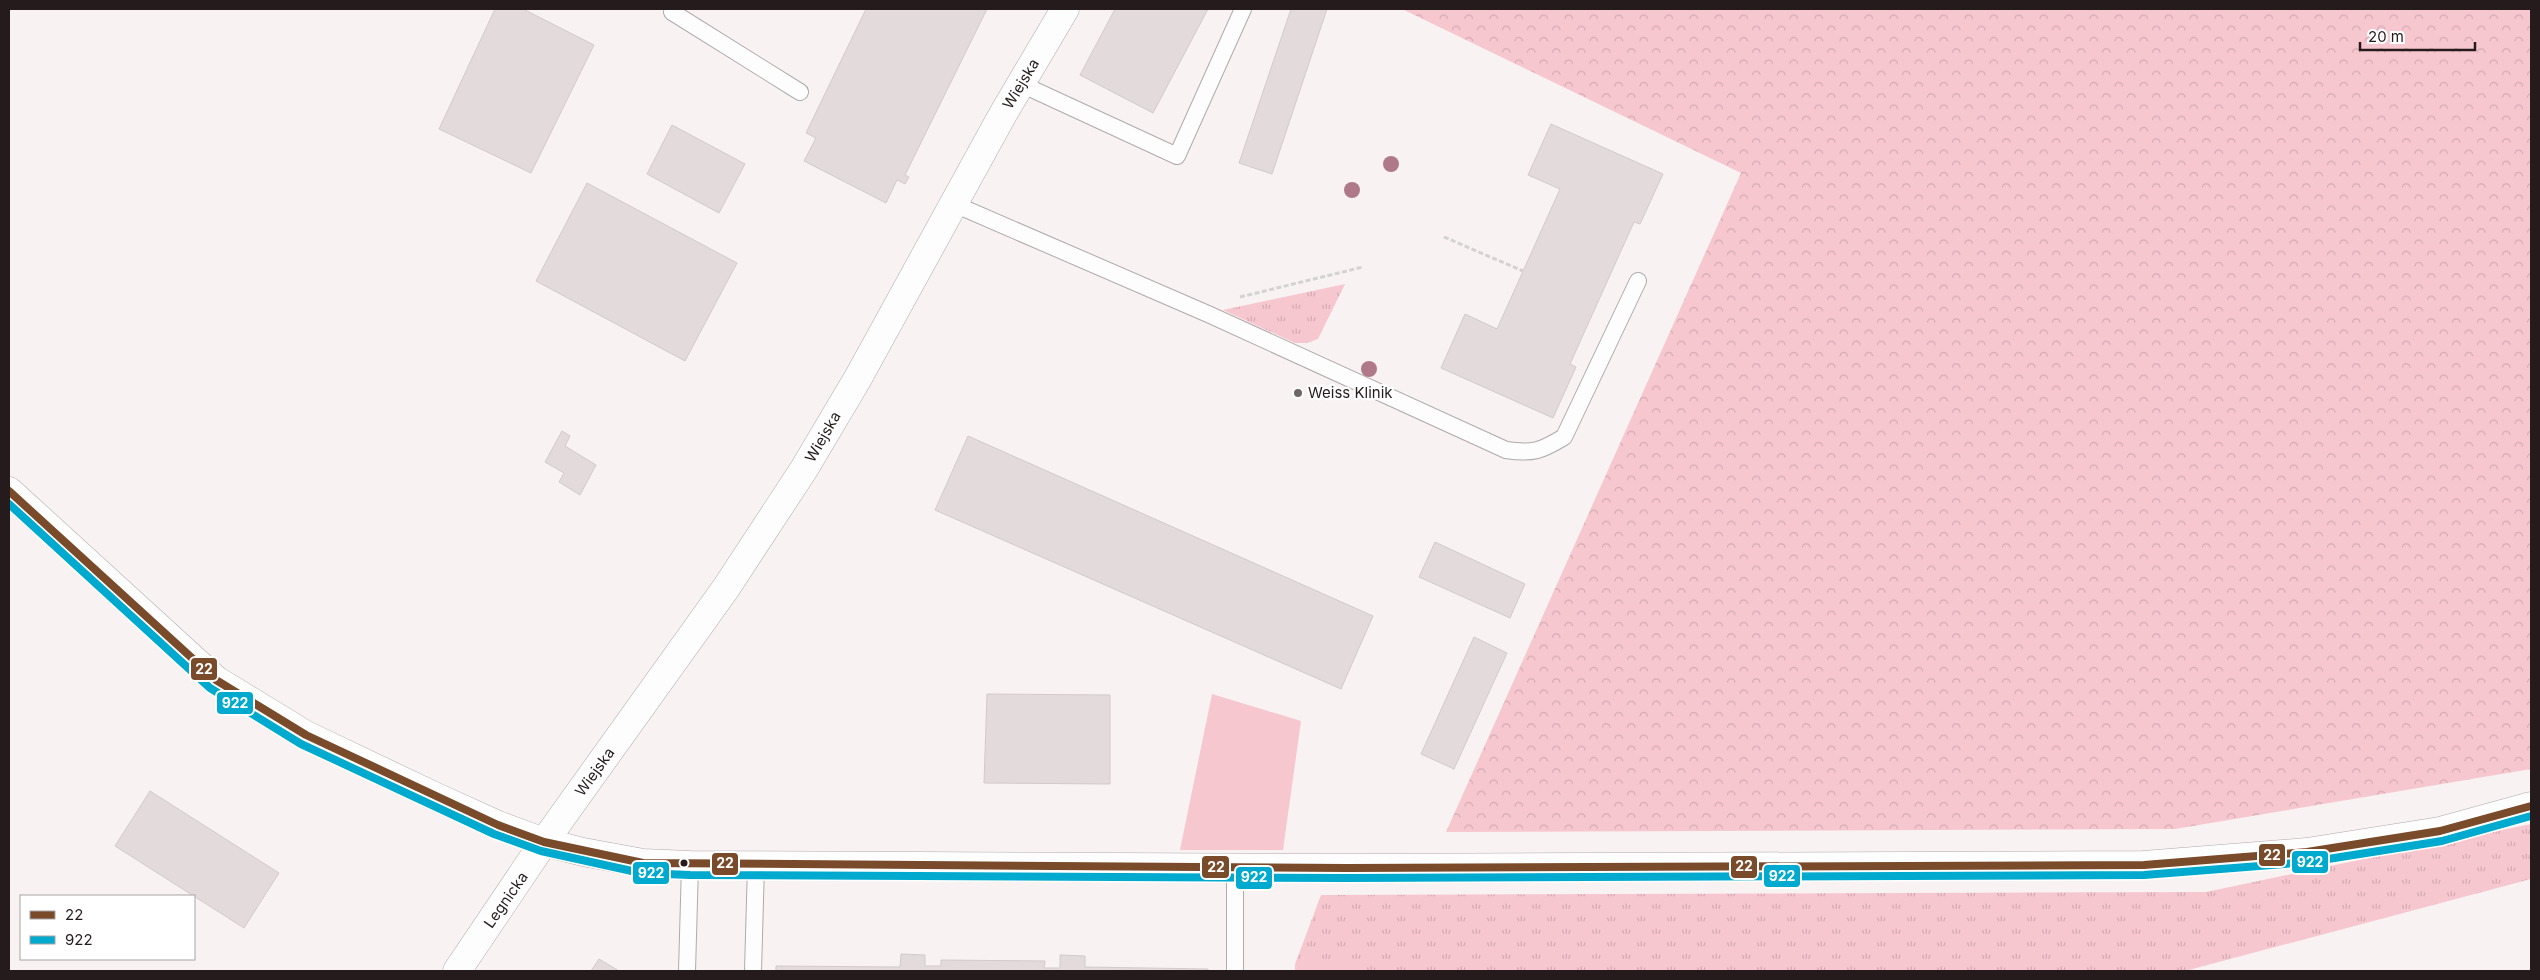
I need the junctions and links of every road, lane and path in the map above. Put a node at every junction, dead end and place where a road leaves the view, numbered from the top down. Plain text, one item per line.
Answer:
1 (674, 9) edge
2 (1065, 9) edge
3 (1243, 9) edge
4 (1021, 84) junction
5 (800, 92) dead end
6 (954, 204) junction
7 (1444, 237) dead end
8 (1363, 267) dead end
9 (1523, 271) dead end
10 (1638, 281) dead end
11 (1208, 314) junction
12 (9, 491) edge
13 (2531, 806) edge
14 (544, 842) junction
15 (690, 865) junction
16 (756, 865) junction
17 (1235, 868) junction
18 (456, 971) edge
19 (688, 971) edge
20 (753, 971) edge
21 (1236, 971) edge

1 - 5 lane
2 - 4 street, Wiejska
3 - 4 lane
4 - 6 street, Wiejska
6 - 11 lane
6 - 14 street, Wiejska
7 - 9 path
8 - 11 path
10 - 11 lane
12 - 14 street
13 - 17 street
14 - 15 street
14 - 18 street, Legnicka
15 - 16 street
15 - 19 lane
16 - 17 street
16 - 20 lane
17 - 21 lane

